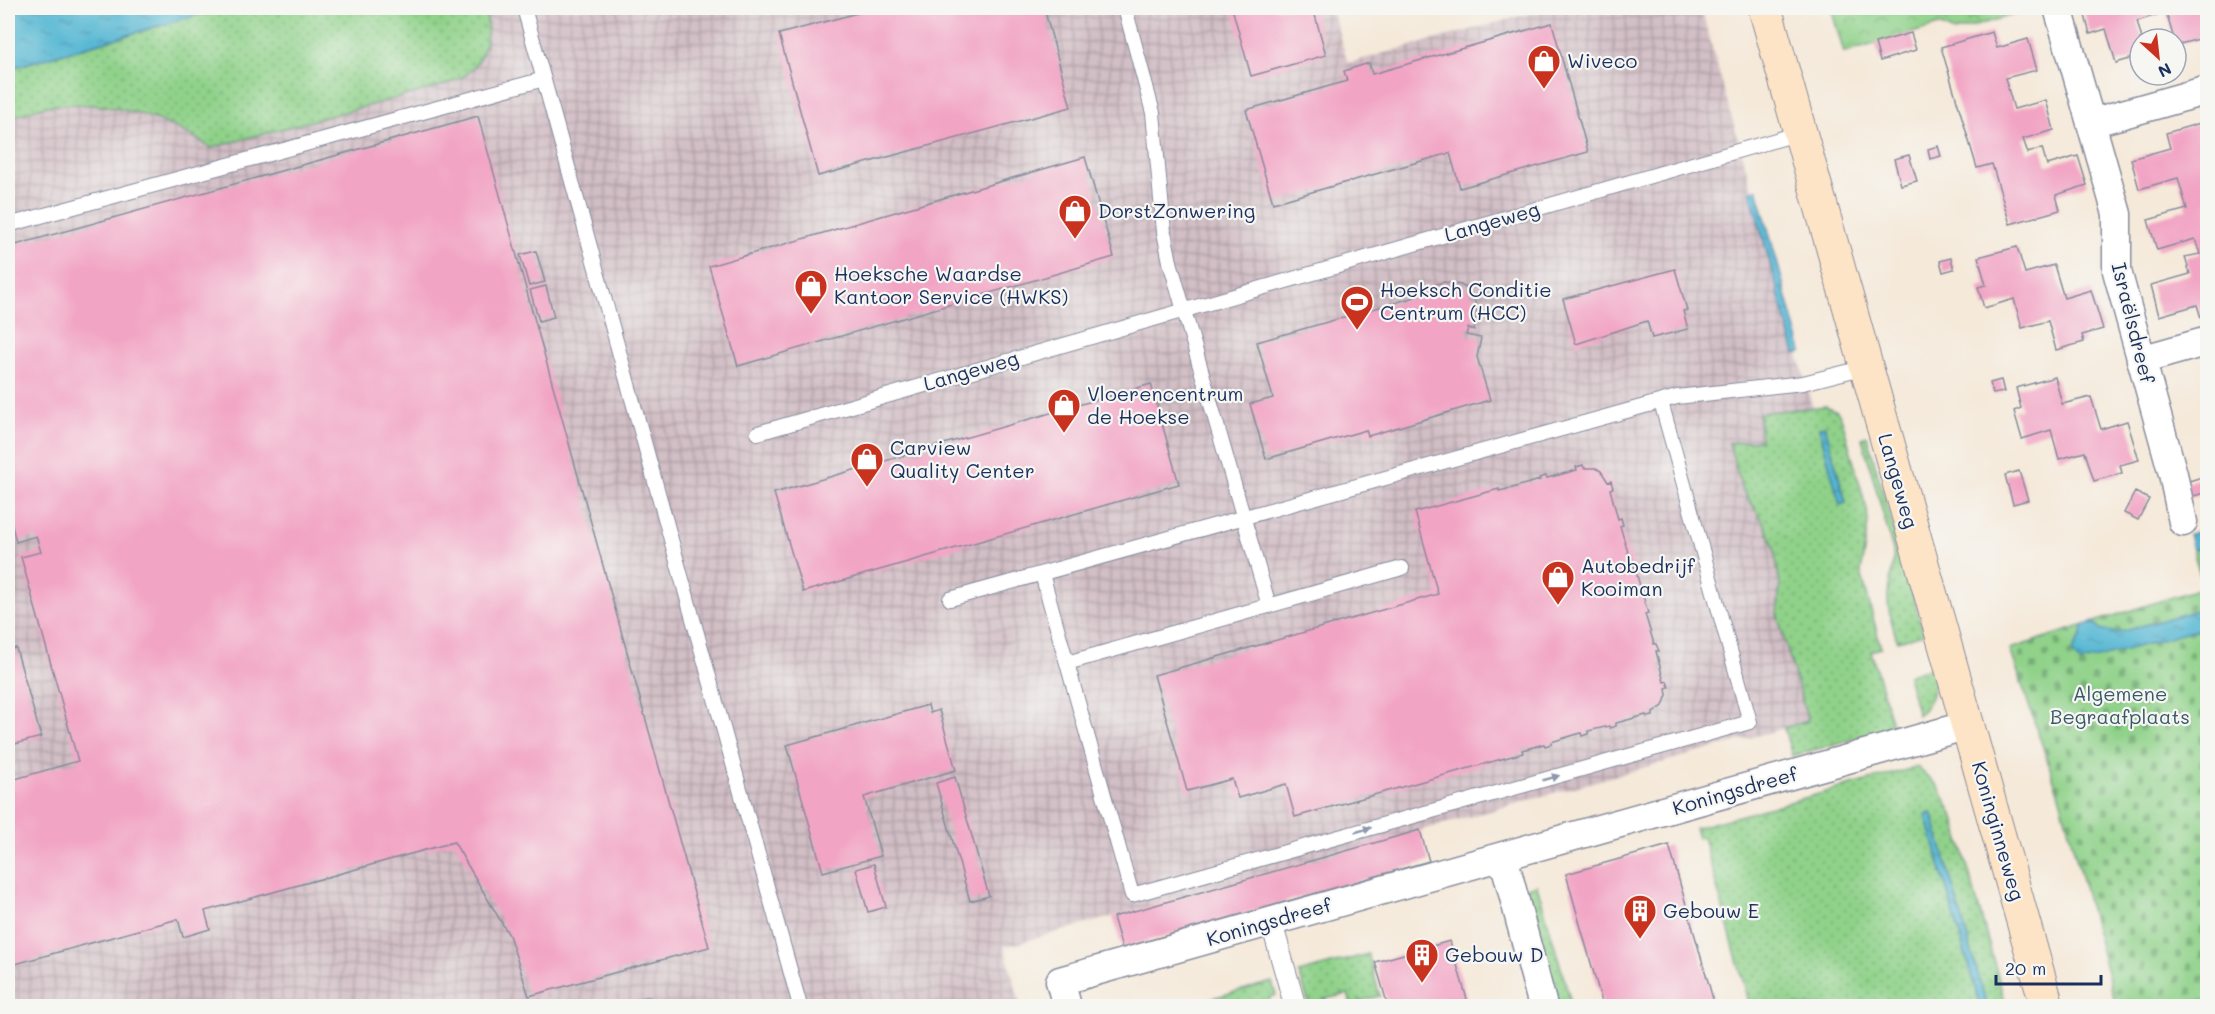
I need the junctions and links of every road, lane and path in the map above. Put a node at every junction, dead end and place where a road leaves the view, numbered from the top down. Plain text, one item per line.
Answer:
1 (524, 8) edge
2 (1125, 8) edge
3 (1765, 8) edge
4 (2058, 8) edge
5 (544, 79) junction
6 (2208, 90) edge
7 (2091, 123) junction
8 (1800, 133) junction
9 (8, 225) edge
10 (1184, 310) junction
11 (2208, 341) edge
12 (2141, 360) junction
13 (1866, 367) junction
14 (1661, 402) junction
15 (758, 432) dead end
16 (1244, 518) junction
17 (2183, 522) dead end
18 (1402, 568) dead end
19 (1042, 574) junction
20 (950, 599) dead end
21 (1269, 606) junction
22 (1948, 655) joint
23 (1067, 663) junction
24 (1968, 725) junction
25 (1503, 856) junction
26 (1271, 921) junction
27 (639, 1006) edge
28 (647, 1006) edge
29 (800, 1006) edge
30 (1067, 1006) edge
31 (1295, 1006) edge
32 (1544, 1006) edge
33 (2047, 1006) edge

1 - 5 lane
2 - 10 lane
3 - 8 main road, Langeweg
4 - 7 street, Israëlsdreef
5 - 9 lane
5 - 29 lane
6 - 7 street
7 - 12 street, Israëlsdreef
8 - 10 lane, Langeweg
8 - 13 main road, Langeweg
10 - 15 lane, Langeweg
10 - 16 lane
11 - 12 street
12 - 17 street, Israëlsdreef
13 - 14 lane
13 - 22 main road, Langeweg
14 - 16 lane
23 -> 14 lane
16 - 19 lane
16 - 21 lane
18 - 21 lane
19 - 20 lane
19 - 23 lane
21 - 23 lane
22 - 24 main road, Koninginneweg
24 - 25 street, Koningsdreef
24 - 33 main road, Koninginneweg
25 - 26 street, Koningsdreef
25 - 32 street
26 - 30 street, Koningsdreef
26 - 31 street
27 - 28 lane

